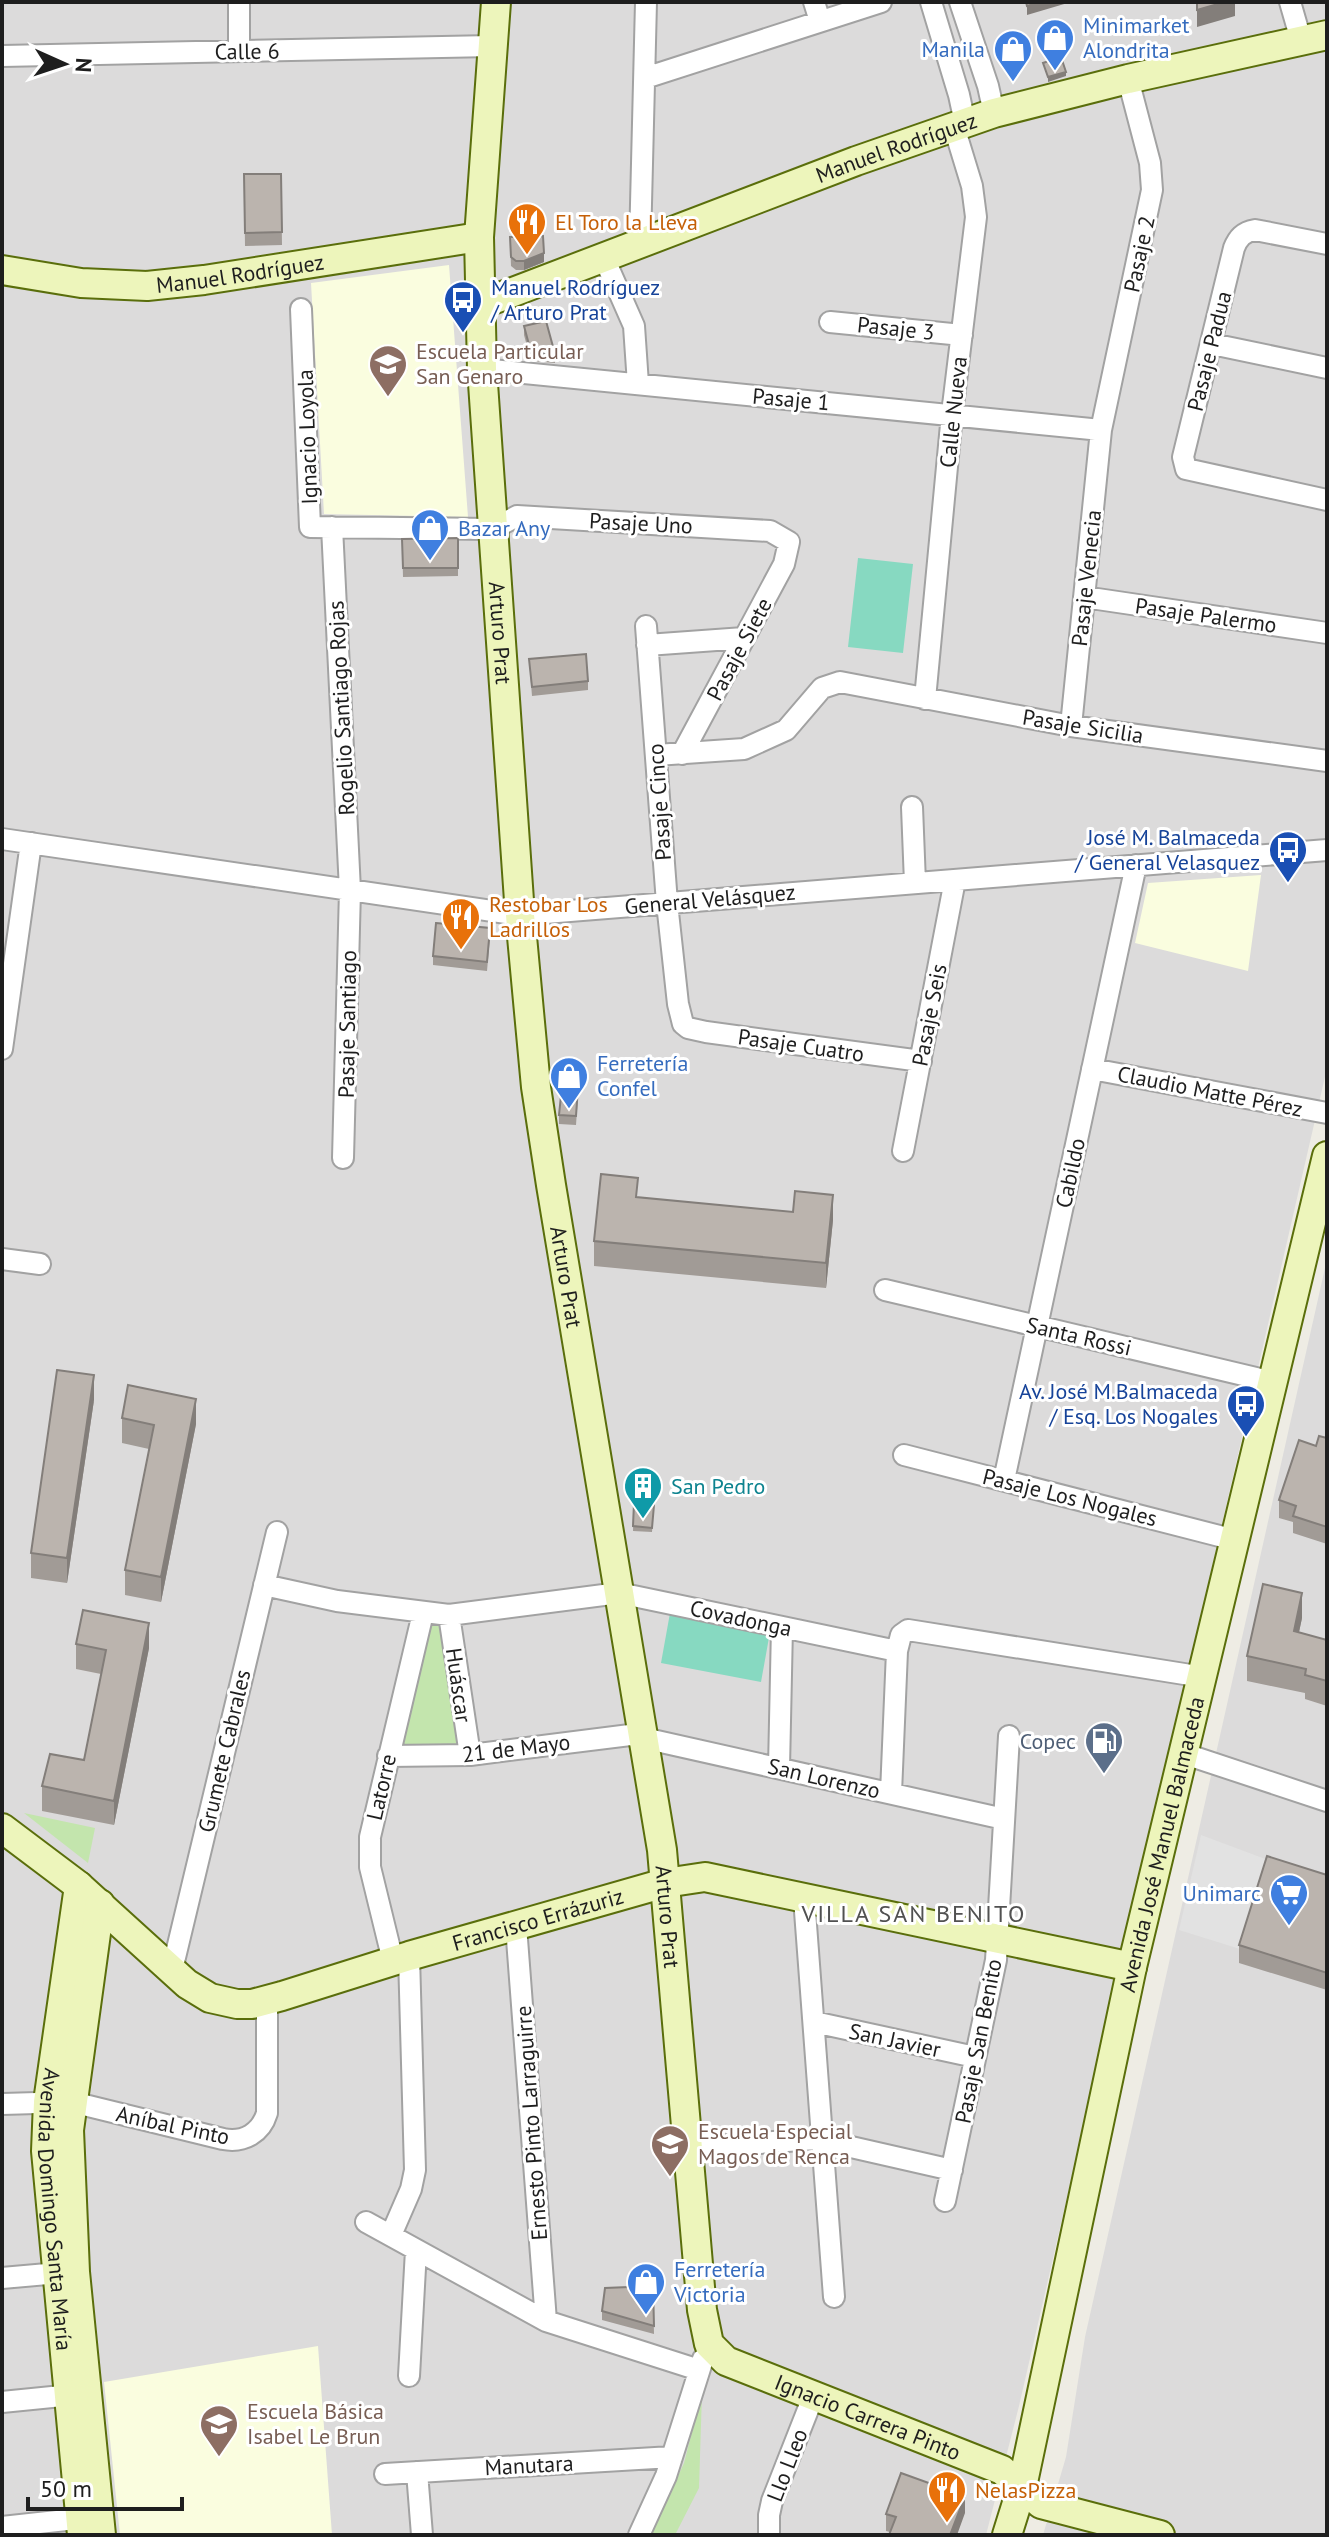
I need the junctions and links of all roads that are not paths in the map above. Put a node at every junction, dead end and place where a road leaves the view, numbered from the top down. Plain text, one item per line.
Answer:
1 (239, 2) edge
2 (496, 2) edge
3 (646, 2) edge
4 (881, 2) edge
5 (931, 2) edge
6 (960, 2) edge
7 (1290, 2) edge
8 (817, 12) edge
9 (1314, 38) edge
10 (492, 46) junction
11 (239, 51) junction
12 (2, 56) edge
13 (645, 78) junction
14 (1128, 79) junction
15 (994, 113) junction
16 (960, 125) junction
17 (479, 237) junction
18 (640, 244) junction
19 (1327, 244) edge
20 (604, 258) junction
21 (2, 270) edge
22 (479, 305) junction
23 (301, 309) dead end
24 (830, 322) dead end
25 (962, 335) junction
26 (1212, 344) junction
27 (1327, 368) edge
28 (482, 369) junction
29 (638, 384) junction
30 (952, 414) junction
31 (1101, 430) junction
32 (1327, 500) edge
33 (332, 527) junction
34 (493, 529) junction
35 (789, 542) joint
36 (1084, 597) junction
37 (1327, 633) edge
38 (744, 638) junction
39 (925, 699) junction
40 (1071, 726) junction
41 (682, 754) junction
42 (656, 755) junction
43 (1327, 761) edge
44 (912, 807) dead end
45 (2, 839) edge
46 (31, 843) junction
47 (1327, 850) edge
48 (1136, 865) junction
49 (955, 880) junction
50 (915, 883) junction
51 (350, 890) junction
52 (667, 903) junction
53 (520, 915) junction
54 (683, 1024) joint
55 (2, 1049) edge
56 (921, 1061) junction
57 (1092, 1069) junction
58 (1327, 1113) edge
59 (903, 1151) dead end
60 (1327, 1156) edge
61 (343, 1158) dead end
62 (2, 1259) edge
63 (40, 1264) dead end
64 (885, 1290) dead end
65 (1037, 1326) junction
66 (1273, 1382) junction
67 (904, 1455) dead end
68 (1004, 1480) junction
69 (277, 1532) dead end
70 (1235, 1540) junction
71 (264, 1585) junction
72 (619, 1593) junction
73 (423, 1613) junction
74 (449, 1615) junction
75 (782, 1627) junction
76 (897, 1651) junction
77 (1203, 1677) junction
78 (1009, 1736) dead end
79 (643, 1737) junction
80 (1185, 1754) junction
81 (470, 1755) junction
82 (388, 1756) junction
83 (779, 1768) junction
84 (891, 1793) junction
85 (1327, 1801) edge
86 (1004, 1819) junction
87 (2, 1828) edge
88 (665, 1883) junction
89 (79, 1886) junction
90 (804, 1898) junction
91 (100, 1904) junction
92 (516, 1926) junction
93 (998, 1939) junction
94 (401, 1959) junction
95 (1132, 1967) junction
96 (172, 1970) junction
97 (267, 2001) junction
98 (814, 2022) junction
99 (975, 2057) junction
100 (60, 2102) junction
101 (2, 2104) edge
102 (822, 2140) junction
103 (688, 2148) junction
104 (952, 2170) junction
105 (945, 2201) dead end
106 (366, 2222) dead end
107 (391, 2235) junction
108 (416, 2250) junction
109 (66, 2272) junction
110 (2, 2278) edge
111 (834, 2297) dead end
112 (546, 2321) junction
113 (709, 2344) junction
114 (699, 2370) junction
115 (409, 2376) dead end
116 (78, 2395) junction
117 (813, 2397) junction
118 (2, 2402) edge
119 (672, 2457) junction
120 (417, 2472) junction
121 (385, 2474) dead end
122 (1022, 2487) junction
123 (91, 2526) edge
124 (2, 2527) edge
125 (422, 2535) edge
126 (639, 2535) edge
127 (769, 2535) edge
128 (1007, 2535) edge
129 (1160, 2535) edge

1 - 11 street
2 - 10 street, Arturo Prat
3 - 13 street
4 - 8 street
5 - 16 street, Calle Nueva
6 - 15 street
7 - 9 street
8 - 13 street
9 - 14 street, Manuel Rodríguez
10 - 11 street, Calle 6
10 - 17 street, Arturo Prat
11 - 12 street, Calle 6
13 - 18 street
14 - 15 street, Manuel Rodríguez
14 - 31 street, Pasaje 2
15 - 16 street, Manuel Rodríguez
16 - 18 street, Manuel Rodríguez
16 - 25 street, Calle Nueva
17 - 21 street, Manuel Rodríguez
17 - 22 street, Arturo Prat
18 - 20 street, Manuel Rodríguez
19 - 26 street, Pasaje Padua
20 - 22 street, Manuel Rodríguez
20 - 29 street
22 - 28 street, Arturo Prat
23 - 33 street, Ignacio Loyola
24 - 25 street, Pasaje 3
25 - 30 street, Calle Nueva
26 - 27 street
26 - 32 street, Pasaje Padua
28 - 29 street, Pasaje 1
28 - 34 street, Arturo Prat
29 - 30 street, Pasaje 1
30 - 31 street, Pasaje 1
30 - 39 street, Calle Nueva
31 - 36 street, Pasaje Venecia
33 - 34 street, Ignacio Loyola
33 - 51 street, Rogelio Santiago Rojas
34 - 35 street, Pasaje Uno
34 - 53 street, Arturo Prat
35 - 38 street, Pasaje Siete
36 - 37 street, Pasaje Palermo
36 - 40 street, Pasaje Venecia
38 - 41 street, Pasaje Siete
38 - 42 street, Pasaje Cinco
39 - 40 street, Pasaje Sicilia
39 - 41 street, Pasaje Sicilia
40 - 43 street, Pasaje Sicilia
41 - 42 street
42 - 52 street, Pasaje Cinco
44 - 50 street
45 - 46 street, General Velásquez
46 - 51 street, General Velásquez
46 - 55 street
47 - 48 street, General Velásquez
48 - 49 street, General Velásquez
48 - 57 street, Cabildo
49 - 50 street, General Velásquez
49 - 56 street, Pasaje Seis
50 - 52 street, General Velásquez
51 - 53 street, General Velásquez
51 - 61 street, Pasaje Santiago
52 - 53 street, General Velásquez
52 - 54 street, Pasaje Cinco
53 - 72 street, Arturo Prat
54 - 56 street, Pasaje Cuatro
56 - 59 street, Pasaje Seis
57 - 58 street, Claudio Matte Pérez
57 - 65 street, Cabildo
60 - 66 street, Avenida José Manuel Balmaceda
62 - 63 street
64 - 65 street, Santa Rossi
65 - 66 street, Santa Rossi
65 - 68 street, Cabildo
66 - 70 street, Avenida José Manuel Balmaceda
67 - 68 street, Pasaje Los Nogales
68 - 70 street, Pasaje Los Nogales
69 - 71 street, Grumete Cabrales
70 - 77 street, Avenida José Manuel Balmaceda
71 - 73 street, Covadonga
71 - 96 street, Grumete Cabrales
72 - 74 street, Covadonga
72 - 75 street, Covadonga
72 - 79 street, Arturo Prat
73 - 74 street, Covadonga
73 - 82 street, Latorre
74 - 81 street, Huáscar
75 - 76 street, Covadonga
75 - 83 street
76 - 77 street
76 - 84 street
77 - 80 street, Avenida José Manuel Balmaceda
78 - 86 street, Pasaje San Benito
79 - 81 street, 21 de Mayo
79 - 83 street, San Lorenzo
79 - 88 street, Arturo Prat
80 - 85 street
80 - 95 street, Avenida José Manuel Balmaceda
81 - 82 street, 21 de Mayo
82 - 94 street, Latorre
83 - 84 street, San Lorenzo
84 - 86 street, San Lorenzo
86 - 93 street, Pasaje San Benito
87 - 89 street, Francisco Errázuriz
88 - 90 street, Francisco Errázuriz
88 - 92 street, Francisco Errázuriz
88 - 103 street, Arturo Prat
89 - 91 street, Francisco Errázuriz
89 - 100 street, Avenida Domingo Santa María
90 - 93 street, Francisco Errázuriz
90 - 98 street
91 - 96 street, Francisco Errázuriz
91 - 100 street, Avenida Domingo Santa María
92 - 94 street, Francisco Errázuriz
92 - 112 street, Ernesto Pinto Larraguirre
93 - 95 street, Francisco Errázuriz
93 - 99 street, Pasaje San Benito
94 - 97 street, Francisco Errázuriz
94 - 107 street, Latorre
95 - 122 street, Avenida José Manuel Balmaceda
96 - 97 street, Francisco Errázuriz
97 - 100 street, Aníbal Pinto
98 - 99 street, San Javier
98 - 102 street
99 - 104 street, Pasaje San Benito
100 - 101 street, Aníbal Pinto
100 - 109 street, Avenida Domingo Santa María
102 - 103 street
102 - 104 street
102 - 111 street
103 - 113 street, Arturo Prat
104 - 105 street, Pasaje San Benito
106 - 107 street
107 - 108 street
108 - 112 street
108 - 115 street
109 - 110 street
109 - 116 street, Avenida Domingo Santa María
112 - 114 street
113 - 114 street
113 - 117 street, Ignacio Carrera Pinto
114 - 119 street
116 - 118 street
116 - 123 street, Avenida Domingo Santa María
117 - 122 street, Ignacio Carrera Pinto
117 - 127 street, Llo Lleo
119 - 120 street, Manutara
119 - 126 street
120 - 121 street, Manutara
120 - 125 street
122 - 128 street, Avenida José Manuel Balmaceda
122 - 129 street, Ignacio Carrera Pinto
123 - 124 street

